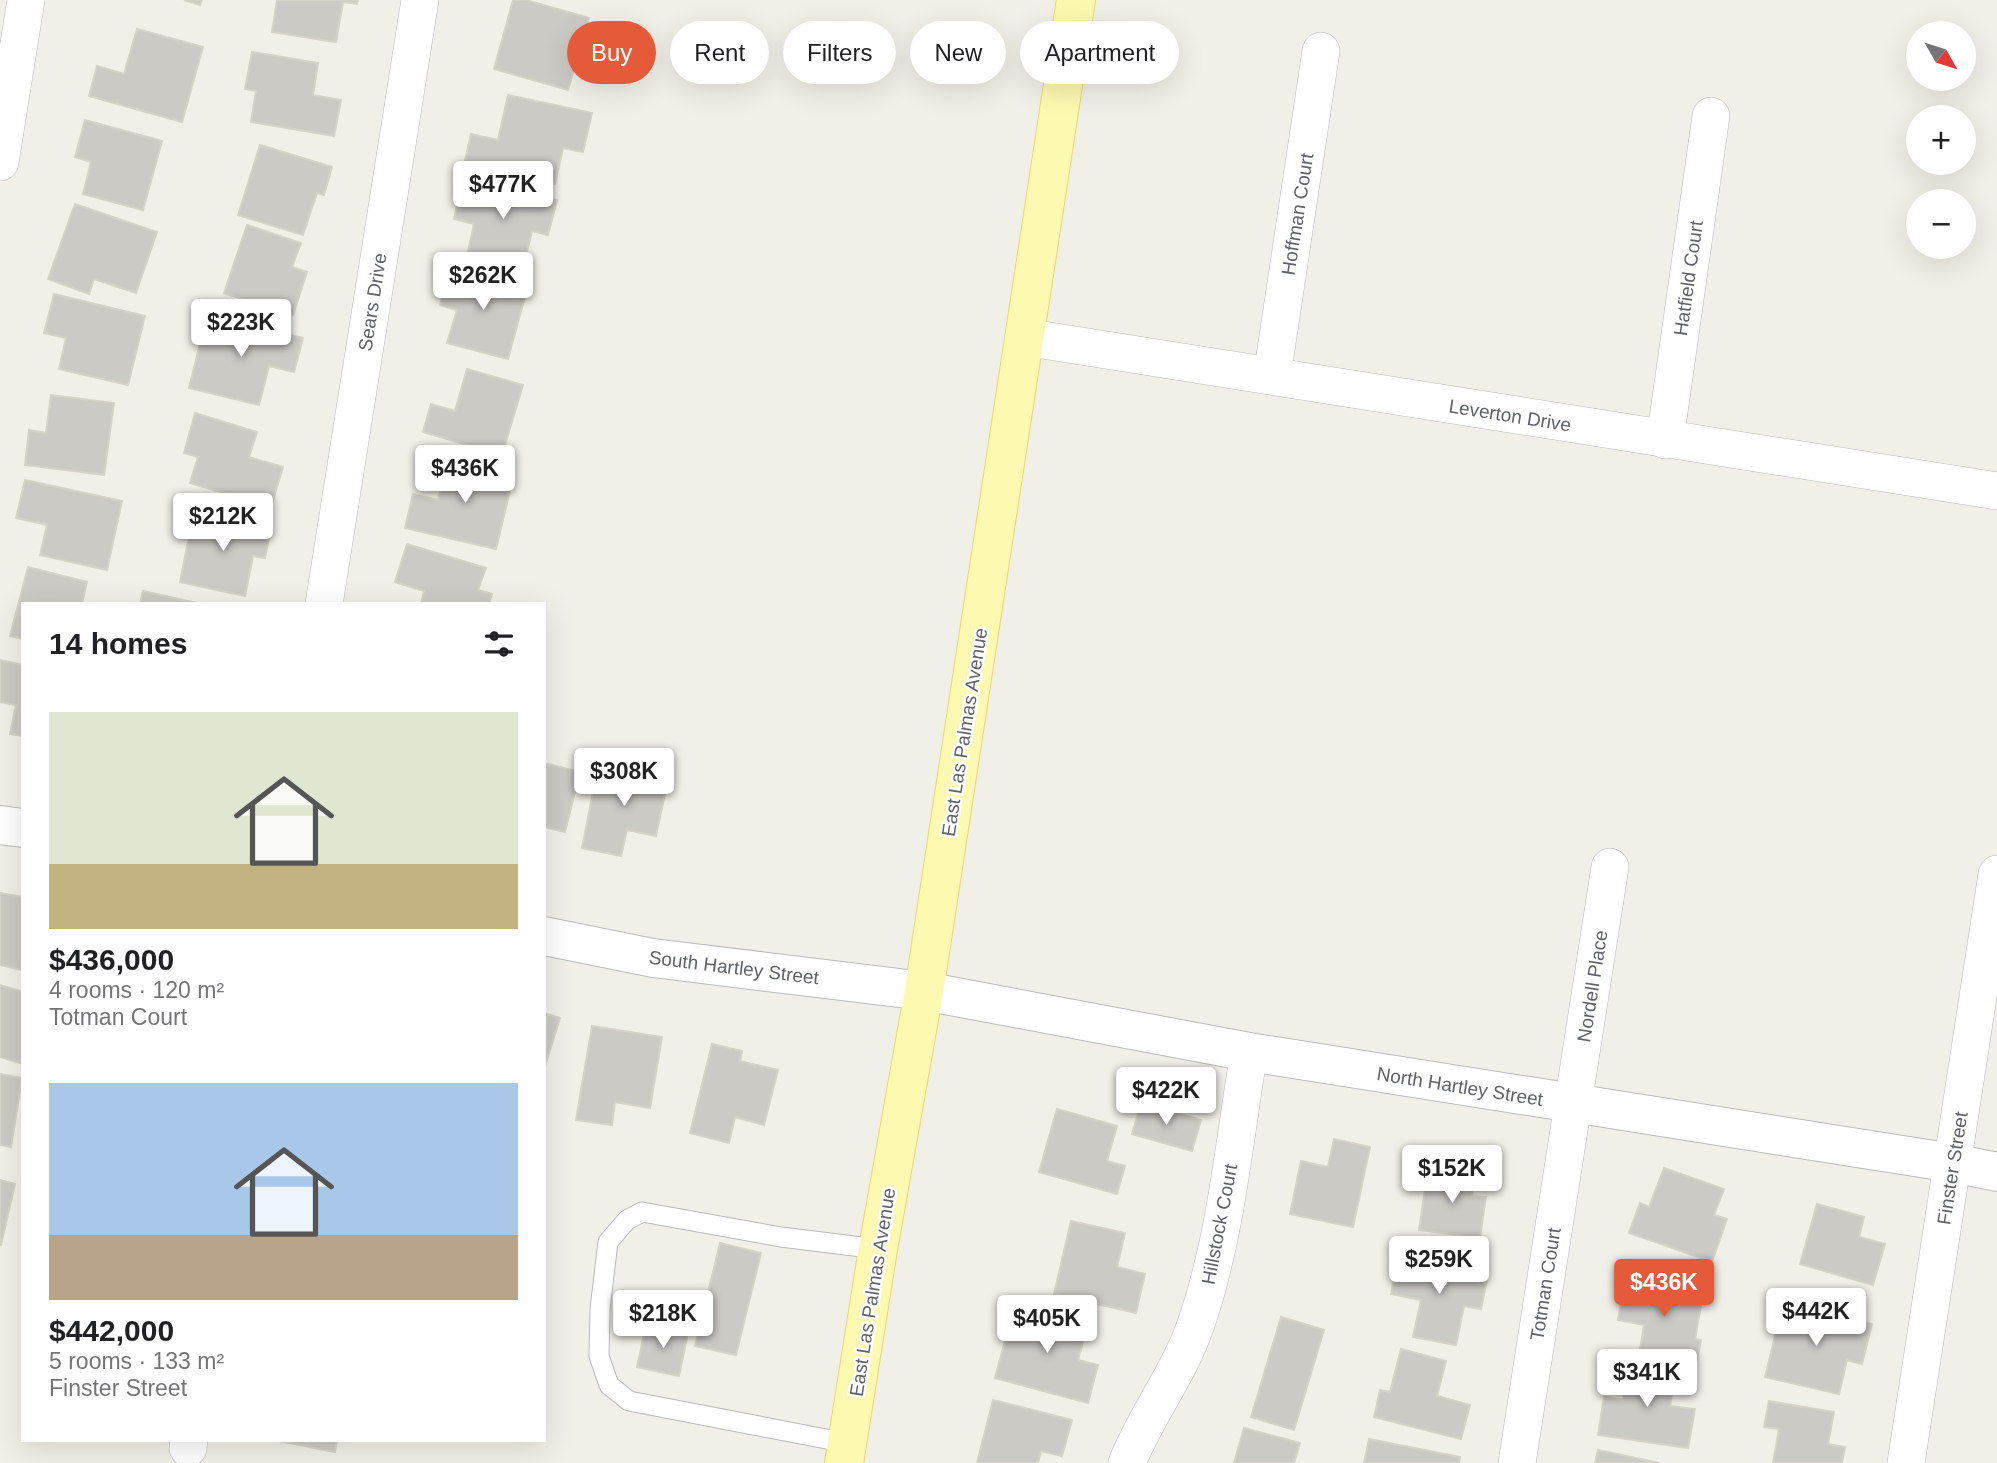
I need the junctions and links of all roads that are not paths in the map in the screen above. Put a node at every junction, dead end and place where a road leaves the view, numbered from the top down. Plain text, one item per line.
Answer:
1 (26, 0) edge
2 (420, 0) edge
3 (1076, 0) edge
4 (1321, 51) dead end
5 (1711, 116) dead end
6 (0, 162) edge
7 (1024, 337) junction
8 (1272, 376) junction
9 (1665, 440) junction
10 (1997, 492) edge
11 (324, 602) edge
12 (0, 825) edge
13 (21, 828) edge
14 (1610, 867) dead end
15 (1997, 874) edge
16 (546, 936) edge
17 (924, 991) junction
18 (1249, 1052) junction
19 (1574, 1104) junction
20 (1953, 1163) junction
21 (1997, 1172) edge
22 (878, 1249) junction
23 (846, 1453) edge
24 (1127, 1463) edge
25 (1517, 1463) edge
26 (1906, 1463) edge

1 - 6 street
2 - 11 street, Sears Drive
3 - 7 main road, East Las Palmas Avenue
4 - 8 street, Hoffman Court
5 - 9 street, Hatfield Court
7 - 8 street, Leverton Drive
7 - 17 main road, East Las Palmas Avenue
8 - 9 street, Leverton Drive
9 - 10 street, Leverton Drive
12 - 13 street
14 - 19 street, Nordell Place
15 - 20 street, Finster Street
16 - 17 street, South Hartley Street
17 - 18 street, North Hartley Street
17 - 22 main road, East Las Palmas Avenue
18 - 19 street, North Hartley Street
18 - 24 street, Hillstock Court
19 - 20 street, North Hartley Street
19 - 25 street, Totman Court
20 - 21 street, North Hartley Street
20 - 26 street, Finster Street
22 - 23 main road, East Las Palmas Avenue
22 - 23 lane

